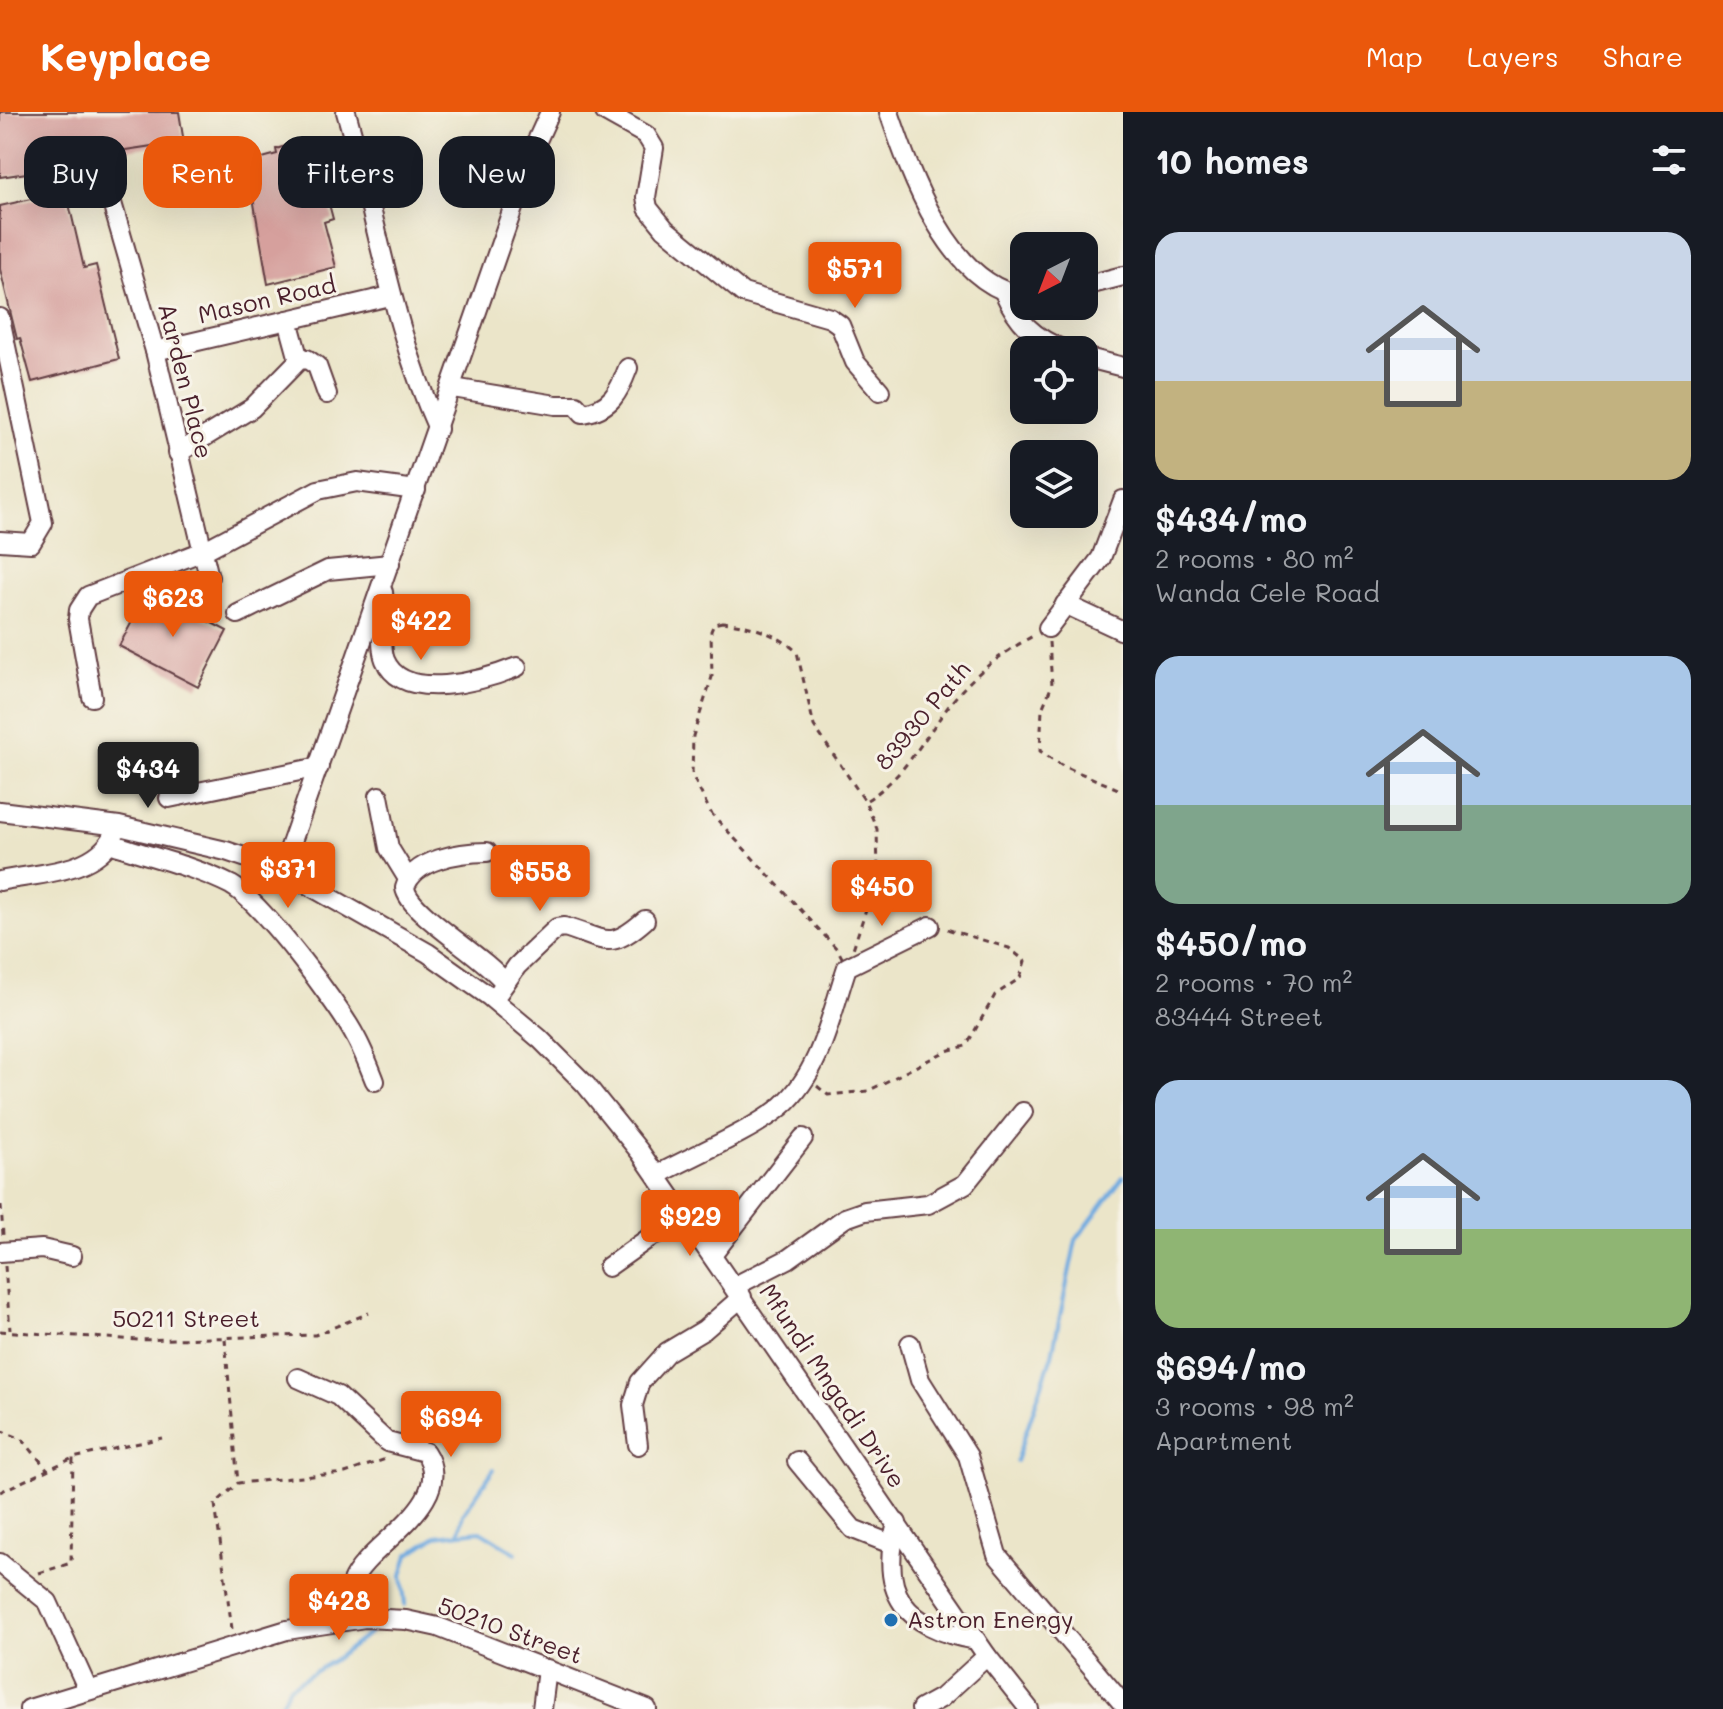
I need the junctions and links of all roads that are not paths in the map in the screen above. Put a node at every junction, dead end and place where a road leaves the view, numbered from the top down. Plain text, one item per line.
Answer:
1 (346, 112) edge
2 (550, 112) edge
3 (605, 112) edge
4 (889, 112) edge
5 (113, 208) edge
6 (1123, 276) edge
7 (1098, 282) edge
8 (1004, 292) junction
9 (1010, 293) edge
10 (390, 296) junction
11 (0, 318) edge
12 (288, 320) junction
13 (1040, 336) edge
14 (155, 351) junction
15 (299, 360) junction
16 (1098, 361) edge
17 (1123, 367) edge
18 (628, 368) dead end
19 (453, 388) junction
20 (880, 391) dead end
21 (327, 394) dead end
22 (438, 429) junction
23 (178, 453) junction
24 (416, 490) junction
25 (1123, 500) edge
26 (0, 541) edge
27 (203, 551) junction
28 (390, 564) junction
29 (209, 577) dead end
30 (383, 586) junction
31 (1065, 604) junction
32 (238, 614) dead end
33 (1048, 628) road end
34 (1123, 631) edge
35 (517, 667) dead end
36 (92, 697) dead end
37 (319, 767) junction
38 (379, 796) dead end
39 (169, 798) dead end
40 (0, 811) edge
41 (119, 826) junction
42 (110, 843) junction
43 (487, 852) dead end
44 (282, 870) junction
45 (408, 879) junction
46 (0, 881) edge
47 (645, 920) dead end
48 (930, 926) road end
49 (505, 983) junction
50 (494, 1000) junction
51 (375, 1081) dead end
52 (1023, 1112) dead end
53 (803, 1138) dead end
54 (657, 1175) junction
55 (689, 1220) junction
56 (0, 1252) edge
57 (713, 1254) junction
58 (72, 1256) dead end
59 (608, 1267) dead end
60 (738, 1291) junction
61 (910, 1344) dead end
62 (298, 1378) dead end
63 (638, 1445) dead end
64 (797, 1461) dead end
65 (897, 1523) junction
66 (891, 1544) junction
67 (6, 1569) edge
68 (354, 1619) junction
69 (976, 1640) junction
70 (987, 1656) junction
71 (547, 1669) junction
72 (88, 1690) junction
73 (1123, 1704) edge
74 (29, 1709) edge
75 (542, 1709) edge
76 (647, 1709) edge
77 (921, 1709) edge
78 (1029, 1709) edge

1 - 10 street
2 - 19 street
3 - 20 street
4 - 8 street
5 - 14 street, Aarden Place
6 - 7 street
8 - 9 street
8 - 13 street
10 - 12 street, Mason Road
10 - 22 street
11 - 26 street
12 - 14 street, Mason Road
12 - 15 street
14 - 23 street, Aarden Place
15 - 21 street
15 - 23 street
16 - 17 street
18 - 19 street
19 - 22 street
22 - 24 street
23 - 27 street, Aarden Place
24 - 27 street
24 - 28 street
25 - 31 street
27 - 29 street, Aarden Place
27 - 36 street
28 - 30 street
28 - 32 street
30 - 35 street
30 - 37 street
31 - 33 street
31 - 34 street
37 - 39 street
37 - 44 street
38 - 45 street
40 - 41 street, Mfundi Mngadi Drive
41 - 42 street
41 - 44 street, Mfundi Mngadi Drive
42 - 46 street
42 - 51 street
43 - 45 street
44 - 50 street, Mfundi Mngadi Drive
45 - 49 street
47 - 49 street
48 - 54 street
49 - 50 street
50 - 54 street, Mfundi Mngadi Drive
52 - 60 street
53 - 57 street
54 - 55 street, Mfundi Mngadi Drive
55 - 57 street, Mfundi Mngadi Drive
55 - 59 street
56 - 58 street
57 - 60 street, Mfundi Mngadi Drive
60 - 63 street
60 - 65 street, Mfundi Mngadi Drive
61 - 73 street
62 - 68 street
64 - 66 street
65 - 66 street
65 - 69 street, Mfundi Mngadi Drive
66 - 69 street
67 - 72 street
68 - 71 street, 50210 Street
68 - 72 street, 50210 Street
69 - 70 street, Mfundi Mngadi Drive
70 - 77 street
70 - 78 street, Mfundi Mngadi Drive
71 - 75 street
71 - 76 street, 50210 Street
72 - 74 street, 50210 Street

